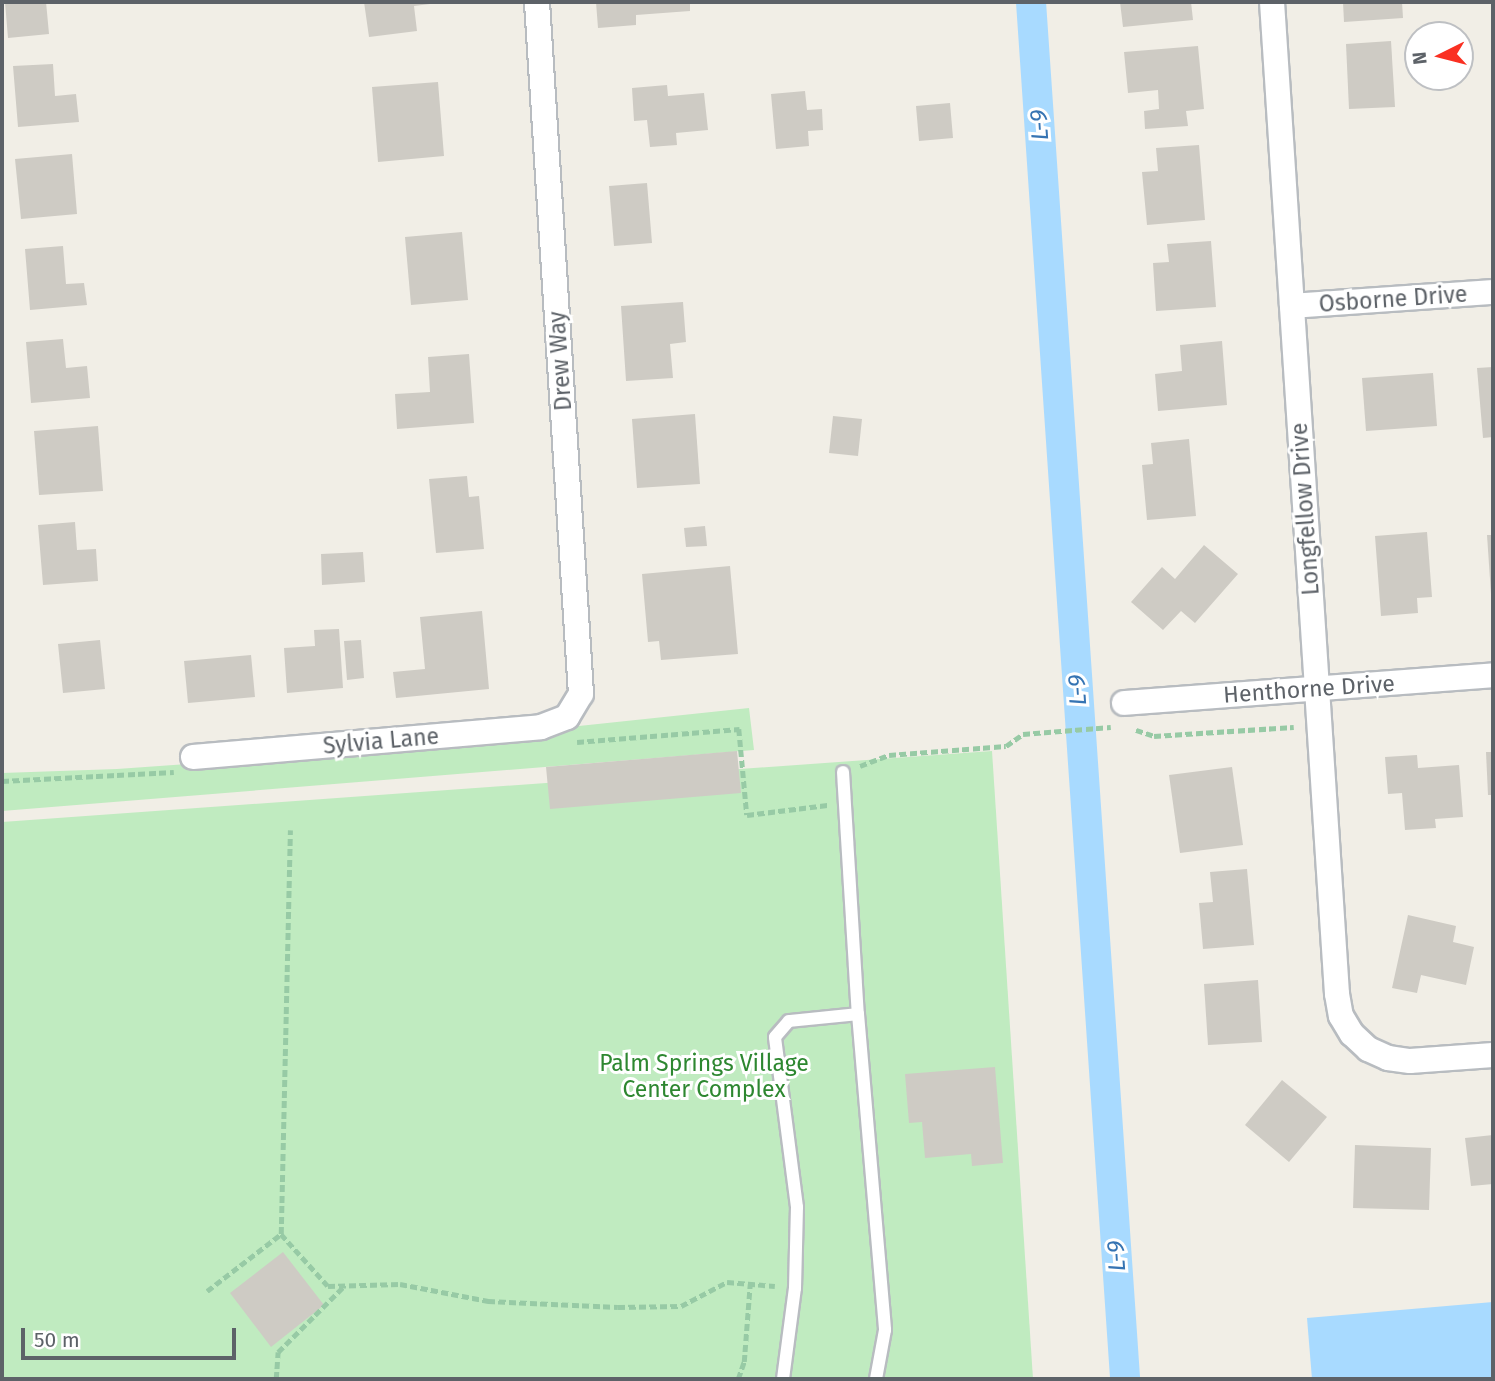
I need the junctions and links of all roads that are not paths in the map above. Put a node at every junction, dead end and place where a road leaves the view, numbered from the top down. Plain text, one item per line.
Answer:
1 (537, 2) edge
2 (1272, 2) edge
3 (1493, 292) edge
4 (1292, 306) junction
5 (1493, 675) edge
6 (1317, 688) junction
7 (567, 717) joint
8 (1122, 718) road end
9 (193, 757) dead end
10 (844, 772) road end
11 (858, 1014) junction
12 (1493, 1055) edge
13 (783, 1379) edge
14 (876, 1379) edge

1 - 7 street, Drew Way
2 - 4 street, Longfellow Drive
3 - 4 street, Osborne Drive
4 - 6 street, Longfellow Drive
5 - 6 street, Henthorne Drive
6 - 8 street, Henthorne Drive
6 - 12 street, Longfellow Drive
7 - 9 street, Sylvia Lane
10 - 11 lane
11 - 13 lane
11 - 14 lane

